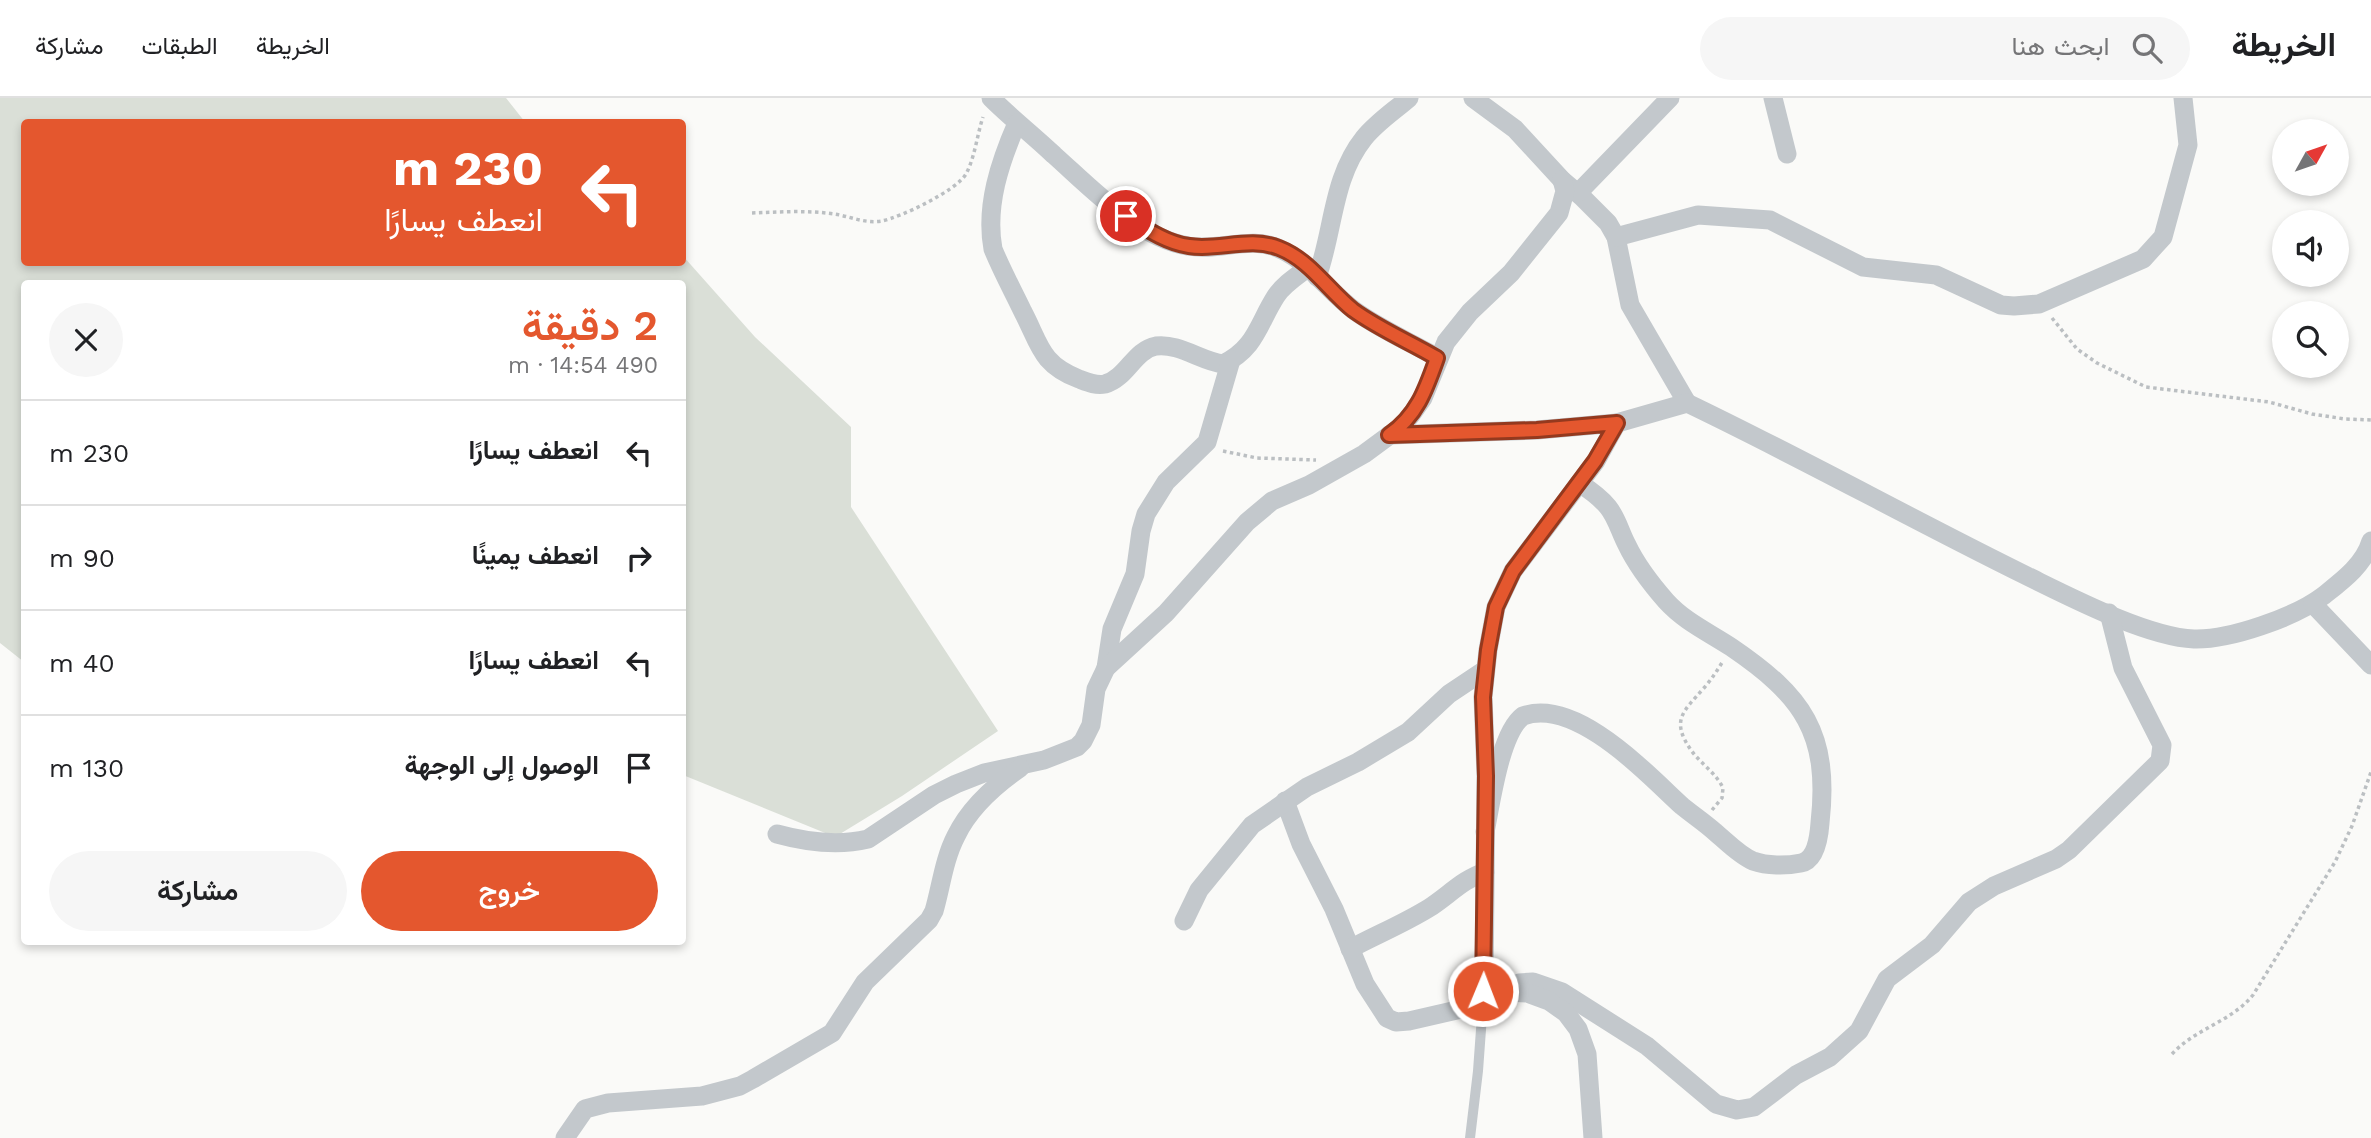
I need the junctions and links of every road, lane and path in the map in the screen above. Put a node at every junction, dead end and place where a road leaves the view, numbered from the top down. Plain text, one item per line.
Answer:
1 (1409, 98) edge
2 (1474, 98) edge
3 (1670, 98) edge
4 (1773, 98) edge
5 (2183, 98) edge
6 (989, 103) edge
7 (1017, 122) junction
8 (1787, 154) dead end
9 (1562, 180) junction
10 (1578, 193) junction
11 (752, 213) dead end
12 (1616, 237) junction
13 (1313, 272) junction
14 (2039, 304) junction
15 (1437, 358) junction
16 (1231, 360) junction
17 (1687, 402) junction
18 (2371, 420) edge
19 (1617, 423) junction
20 (1389, 435) junction
21 (1204, 445) junction
22 (1319, 460) dead end
23 (1579, 483) junction
24 (2371, 541) edge
25 (2313, 604) junction
26 (2109, 613) junction
27 (1731, 647) junction
28 (2371, 665) edge
29 (1106, 668) junction
30 (1486, 670) junction
31 (1024, 765) junction
32 (2371, 772) edge
33 (1285, 801) junction
34 (1703, 822) junction
35 (1485, 832) junction
36 (778, 834) dead end
37 (1485, 872) junction
38 (1184, 921) dead end
39 (1350, 949) junction
40 (1505, 990) junction
41 (1483, 998) junction
42 (2172, 1054) dead end
43 (565, 1138) edge
44 (1470, 1138) edge
45 (1594, 1138) edge

1 - 13 street
2 - 9 street
3 - 10 street
4 - 8 street
5 - 14 street
6 - 7 street
6 - 11 path
7 - 13 street
7 - 16 street
9 - 10 street
9 - 15 street
10 - 12 street
12 - 14 street
12 - 17 street
13 - 15 street
13 - 16 street
14 - 18 path
15 - 20 street
16 - 21 street
17 - 19 street
17 - 26 street
19 - 20 street
19 - 23 street
20 - 29 street
21 - 22 path
21 - 29 street
23 - 27 street
23 - 30 street
24 - 25 street
25 - 26 street
25 - 28 street
26 - 40 street
27 - 34 path
27 - 34 street
29 - 31 street
30 - 33 street
30 - 35 street
31 - 36 street
31 - 43 street
32 - 42 path
33 - 38 street
33 - 39 street
34 - 35 street
35 - 37 street
37 - 39 street
37 - 41 street
39 - 41 street
40 - 41 street
40 - 45 street
41 - 44 lane

